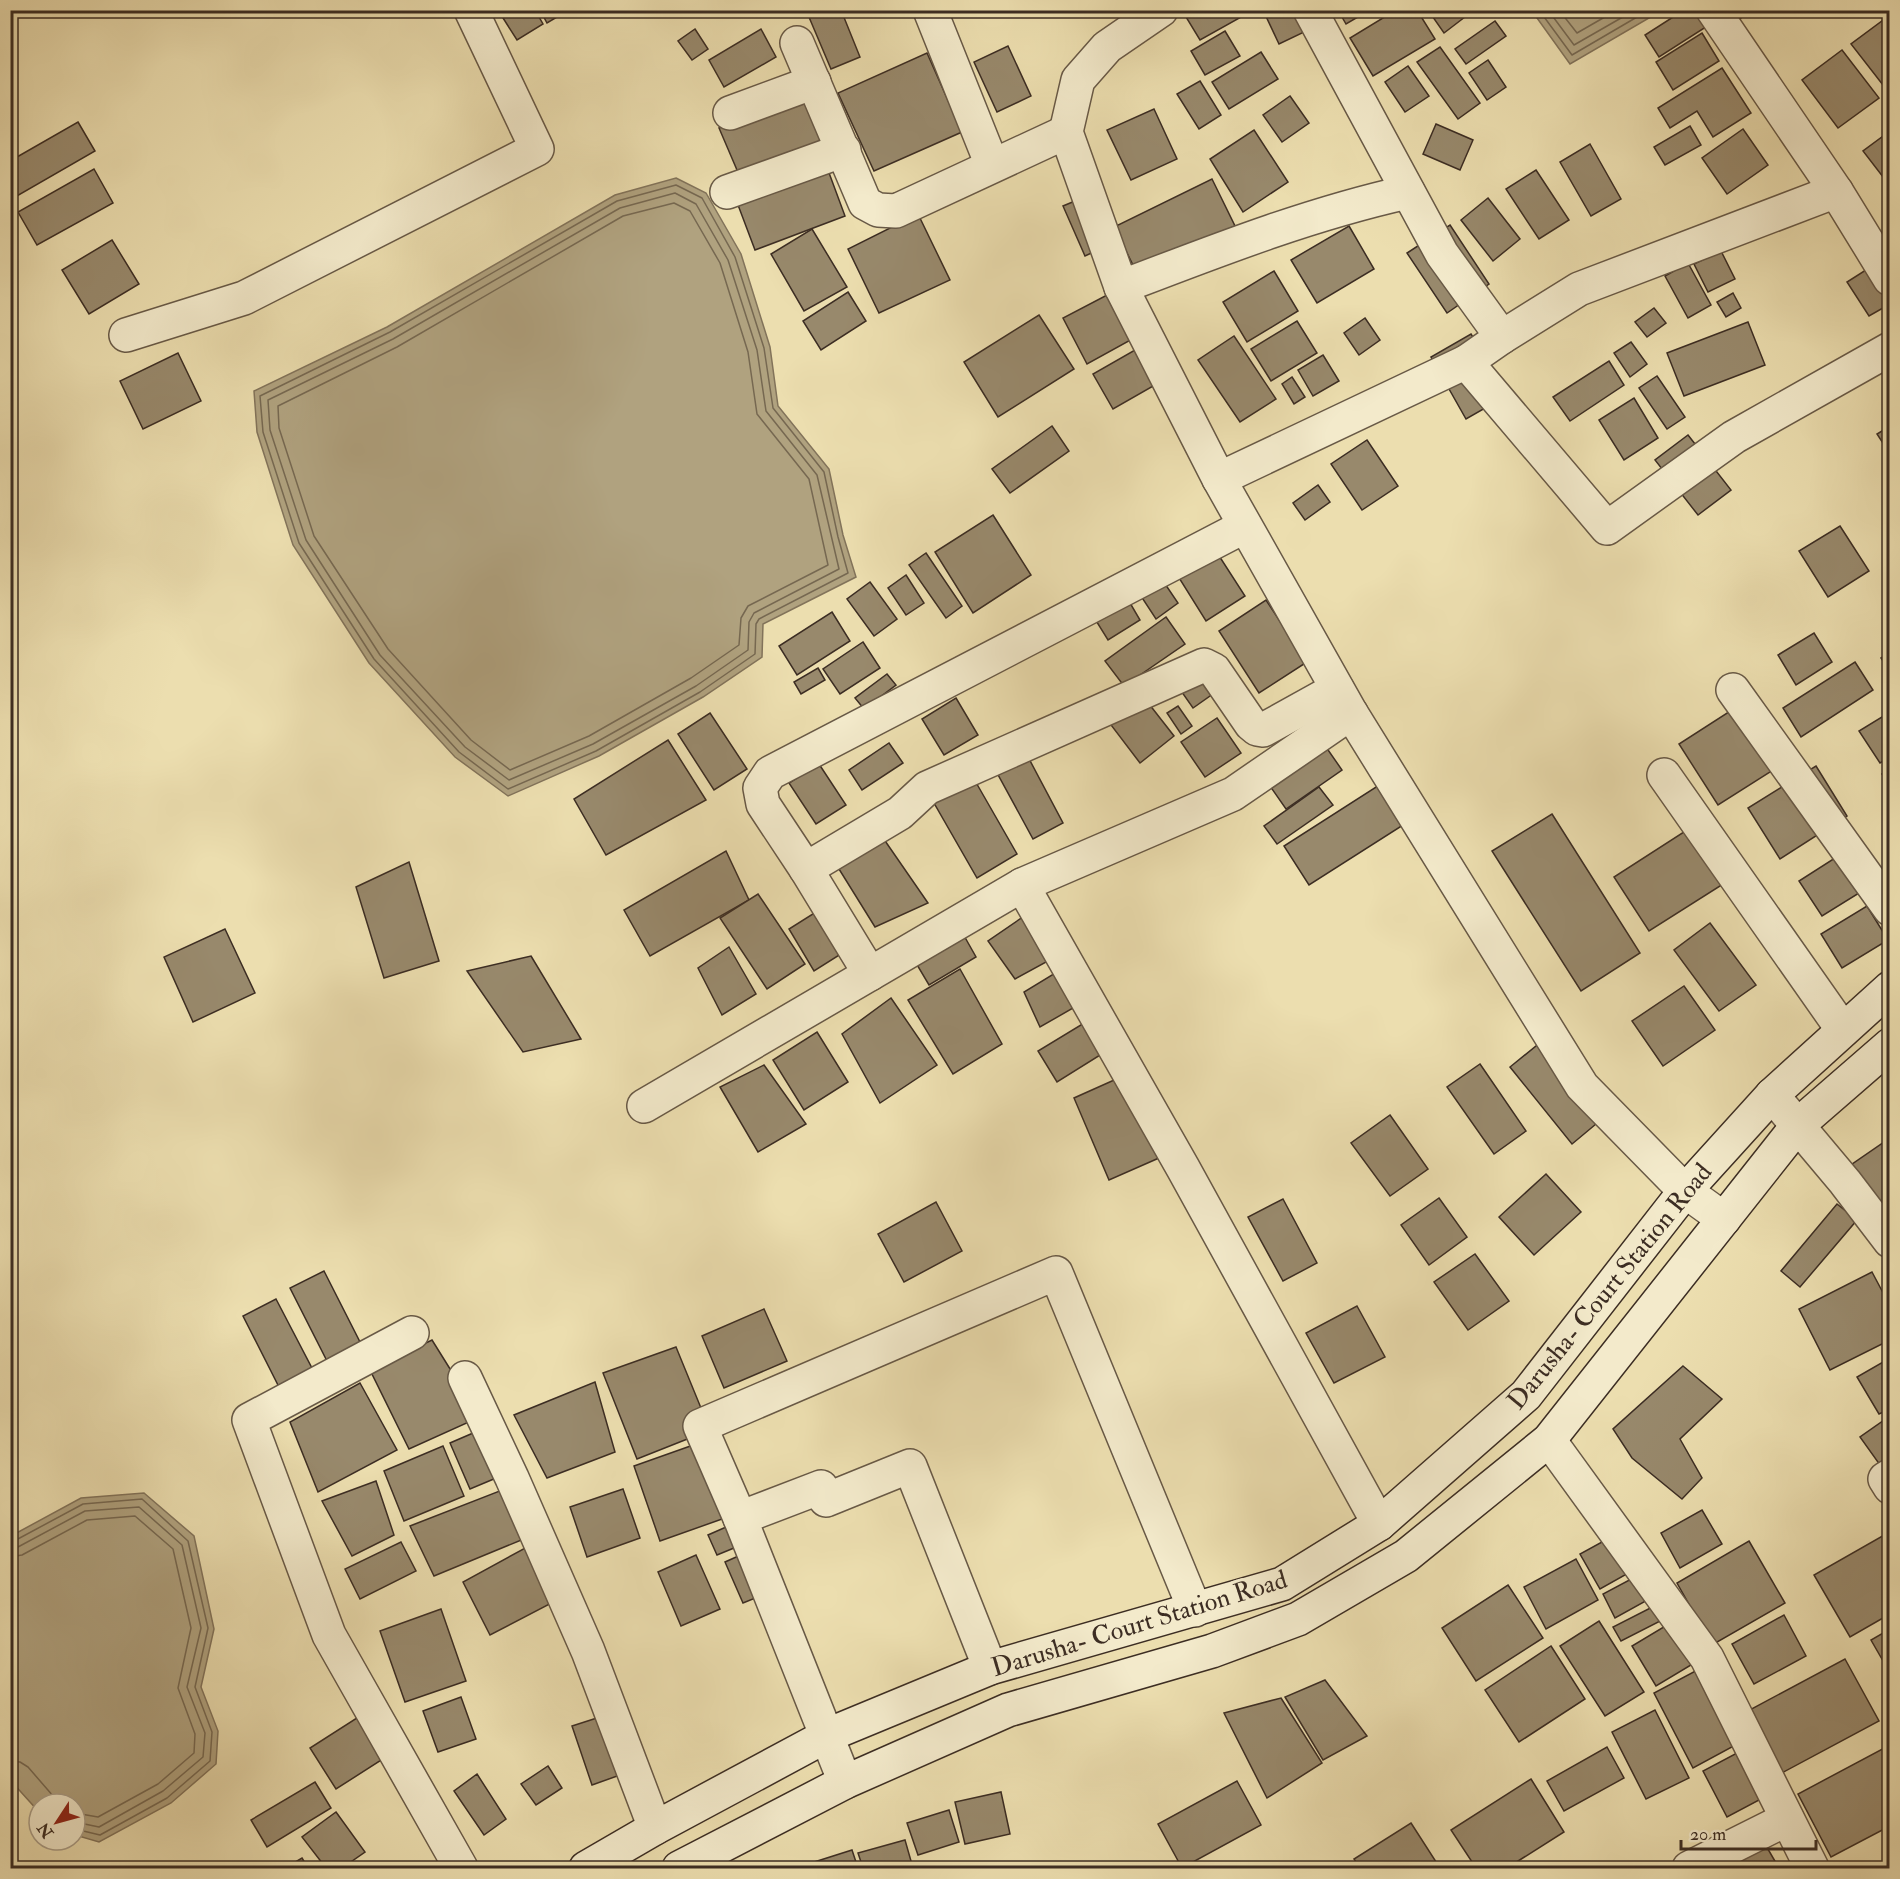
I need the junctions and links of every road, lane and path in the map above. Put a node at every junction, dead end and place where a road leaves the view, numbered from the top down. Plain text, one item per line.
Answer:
1 (471, 10) edge
2 (930, 10) edge
3 (1161, 10) edge
4 (1310, 10) edge
5 (1713, 10) edge
6 (797, 43) dead end
7 (814, 82) junction
8 (730, 113) dead end
9 (1066, 132) junction
10 (844, 150) junction
11 (992, 165) junction
12 (1836, 191) junction
13 (727, 192) dead end
14 (1408, 192) junction
15 (1890, 279) edge
16 (1121, 287) junction
17 (126, 335) dead end
18 (1502, 337) junction
19 (1890, 349) edge
20 (1466, 362) junction
21 (1219, 479) junction
22 (1245, 525) junction
23 (1733, 690) dead end
24 (1344, 701) junction
25 (1664, 776) dead end
26 (806, 868) junction
27 (1022, 885) junction
28 (1890, 909) edge
29 (870, 974) junction
30 (1890, 988) edge
31 (1843, 1030) junction
32 (1890, 1046) edge
33 (1772, 1095) junction
34 (644, 1106) dead end
35 (1798, 1125) junction
36 (1685, 1191) junction
37 (1724, 1219) junction
38 (1890, 1241) edge
39 (412, 1333) dead end
40 (465, 1378) dead end
41 (1549, 1440) junction
42 (1890, 1476) edge
43 (1890, 1487) edge
44 (740, 1518) junction
45 (1379, 1524) junction
46 (1195, 1610) junction
47 (990, 1668) junction
48 (828, 1735) junction
49 (845, 1782) junction
50 (1787, 1819) junction
51 (655, 1828) junction
52 (461, 1869) edge
53 (586, 1869) edge
54 (679, 1869) edge
55 (1689, 1869) edge
56 (1812, 1869) edge

1 - 17 street
2 - 11 street
3 - 9 street
4 - 14 street
5 - 12 street
6 - 7 street
7 - 8 street
7 - 10 street
9 - 11 street
9 - 16 street
10 - 11 street
10 - 13 street
12 - 15 street
12 - 18 street
14 - 16 street
14 - 18 street
16 - 21 street
18 - 20 street
19 - 20 street
20 - 21 street
21 - 22 street
22 - 24 street
22 - 26 street
23 - 28 street
24 - 26 street
24 - 27 street
24 - 36 street
25 - 31 street
26 - 29 street
27 - 29 street
27 - 45 street
29 - 34 street
30 - 31 street, Darusha- Court Station Road
31 - 33 street, Darusha- Court Station Road
32 - 35 street, Darusha- Court Station Road
33 - 35 street
33 - 36 street, Darusha- Court Station Road
35 - 37 street, Darusha- Court Station Road
35 - 38 street
36 - 37 street
36 - 45 street, Darusha- Court Station Road
37 - 41 street, Darusha- Court Station Road
39 - 52 street
40 - 51 street
41 - 49 street, Darusha- Court Station Road
41 - 50 street
42 - 43 street
44 - 46 street
44 - 47 street
44 - 48 street
45 - 46 street, Darusha- Court Station Road
46 - 47 street, Darusha- Court Station Road
47 - 48 street, Darusha- Court Station Road
48 - 49 street
48 - 51 street, Darusha- Court Station Road
49 - 54 street, Darusha- Court Station Road
50 - 55 street
50 - 56 street
51 - 53 street, Darusha- Court Station Road

